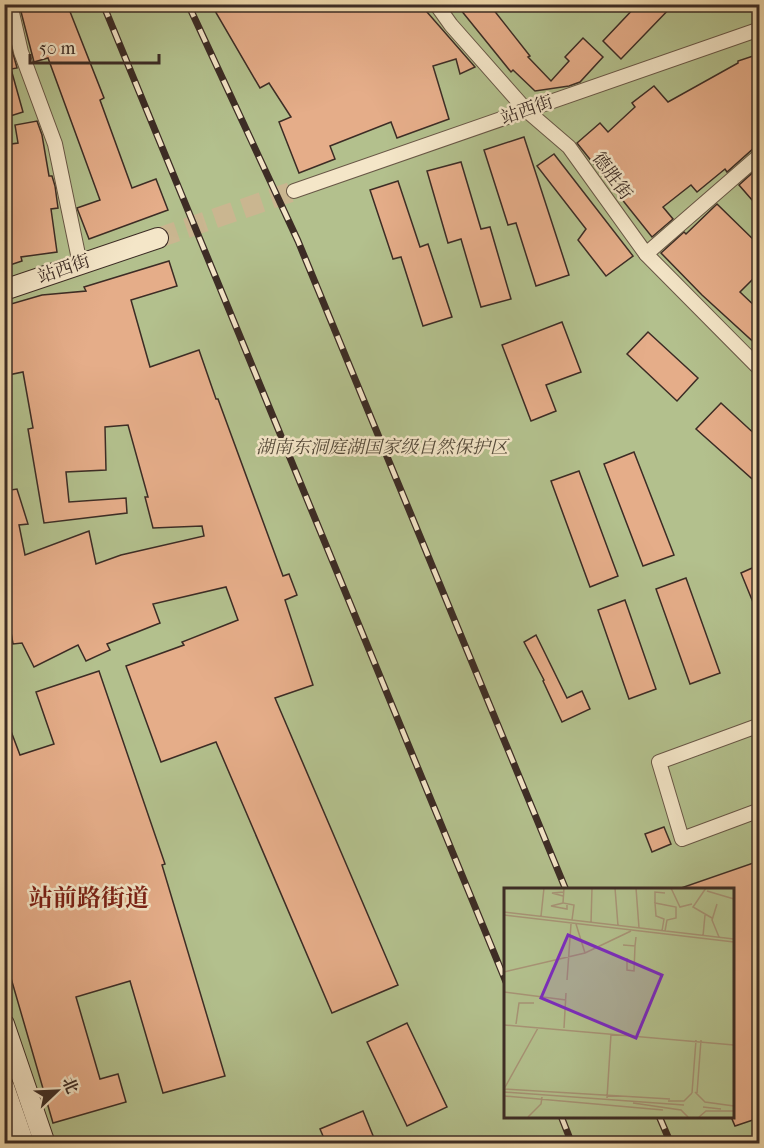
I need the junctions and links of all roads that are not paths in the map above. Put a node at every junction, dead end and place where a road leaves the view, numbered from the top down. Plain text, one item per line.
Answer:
1 (10, 4) edge
2 (436, 4) edge
3 (759, 29) edge
4 (526, 110) junction
5 (759, 155) edge
6 (294, 191) tunnel mouth
7 (158, 238) tunnel mouth
8 (646, 254) junction
9 (80, 264) junction
10 (4, 290) edge
11 (759, 369) edge
12 (759, 725) edge
13 (759, 810) edge
14 (4, 1024) edge
15 (4, 1087) edge
16 (24, 1143) edge
17 (45, 1143) edge

1 - 9 street
2 - 4 street, 德胜街
3 - 4 street, 站西街
4 - 6 street, 站西街
4 - 8 street, 德胜街
5 - 8 street
7 - 9 main road, 站西街
8 - 11 street, 德胜街
9 - 10 main road, 站西街
12 - 13 street
14 - 17 main road
15 - 16 main road

